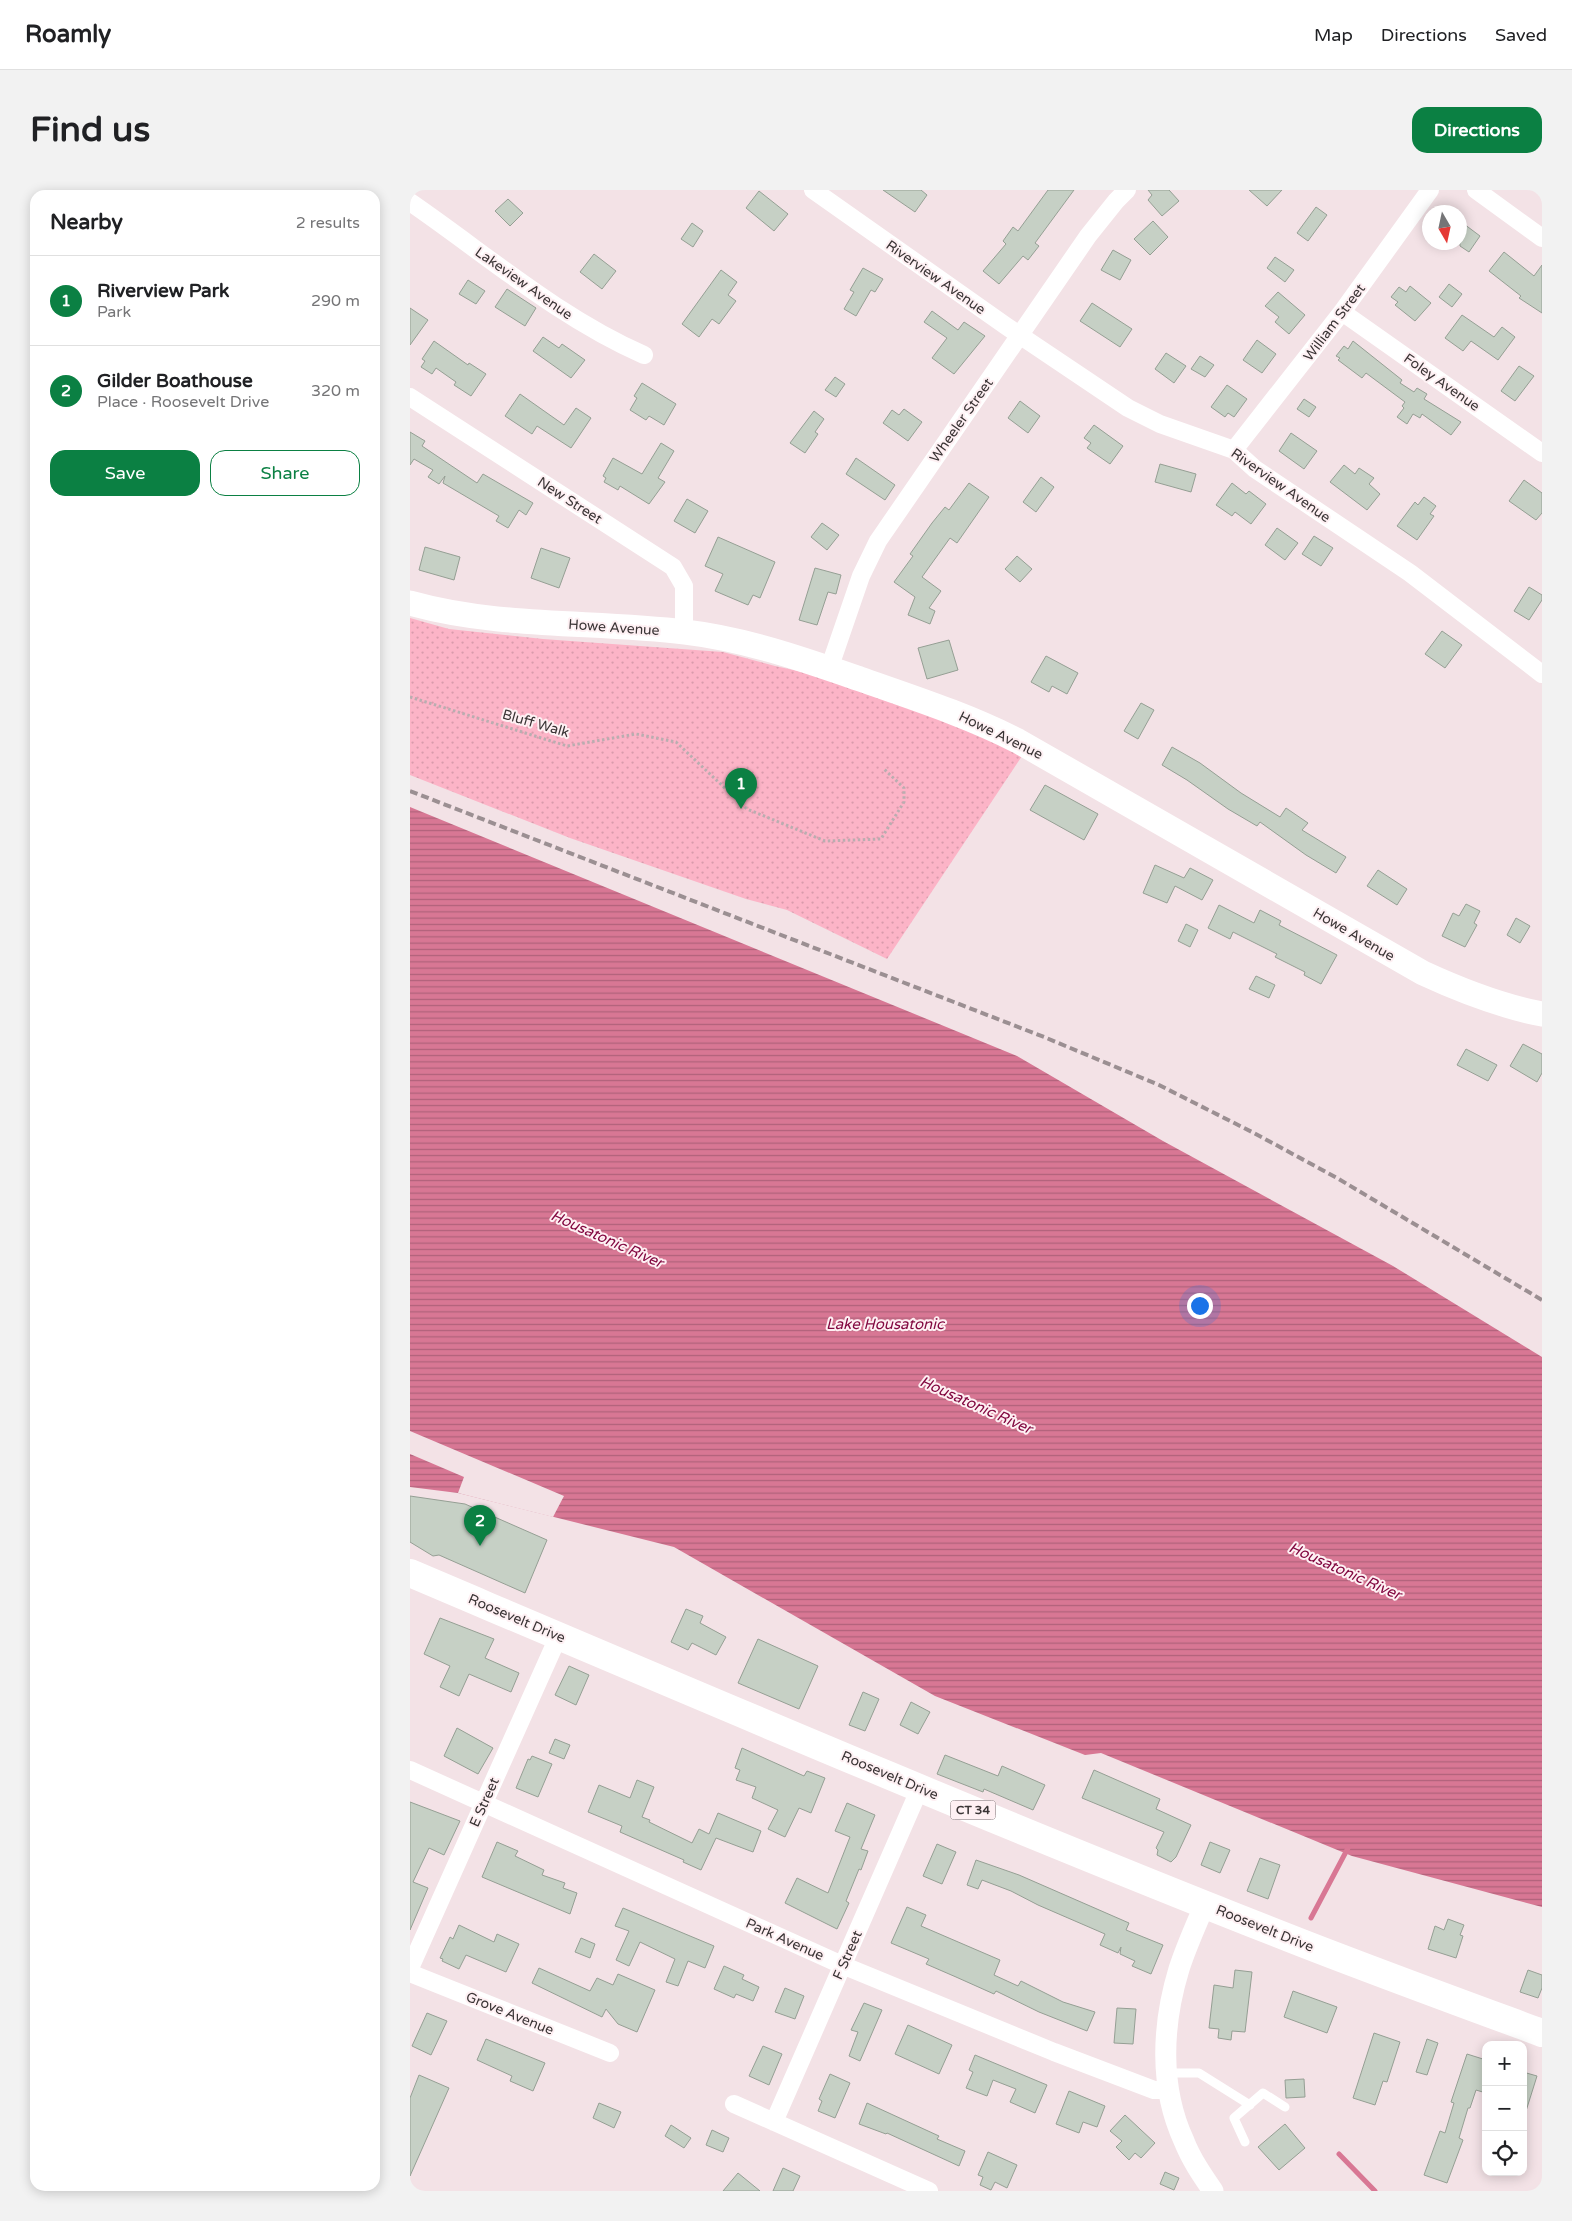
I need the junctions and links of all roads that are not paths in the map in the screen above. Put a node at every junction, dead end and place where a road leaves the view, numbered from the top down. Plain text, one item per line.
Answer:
1 (813, 190) edge
2 (1127, 190) edge
3 (1430, 190) edge
4 (1476, 190) edge
5 (836, 196) edge
6 (410, 202) edge
7 (1542, 238) edge
8 (1342, 312) junction
9 (1020, 335) junction
10 (644, 355) dead end
11 (410, 397) edge
12 (1234, 450) junction
13 (1542, 453) edge
14 (410, 603) edge
15 (684, 632) junction
16 (829, 669) junction
17 (1542, 674) edge
18 (1542, 1014) edge
19 (410, 1573) edge
20 (559, 1636) junction
21 (410, 1770) edge
22 (920, 1788) junction
23 (484, 1802) junction
24 (1204, 1904) junction
25 (842, 1965) junction
26 (410, 1968) edge
27 (410, 1973) edge
28 (1542, 2033) edge
29 (610, 2053) dead end
30 (1167, 2081) junction
31 (734, 2104) dead end
32 (1250, 2105) junction
33 (1285, 2107) dead end
34 (774, 2122) junction
35 (1245, 2142) dead end
36 (929, 2191) edge
37 (1213, 2191) edge

1 - 5 street, Riverview Avenue
2 - 9 street, Wheeler Street
3 - 8 street, William Street
4 - 7 street
5 - 9 street, Riverview Avenue
6 - 10 street, Lakeview Avenue
8 - 12 street, William Street
8 - 13 street, Foley Avenue
9 - 12 street, Riverview Avenue
9 - 16 street, Wheeler Street
11 - 15 street, New Street
12 - 17 street, Riverview Avenue
14 - 15 main road, Howe Avenue
15 - 16 main road, Howe Avenue
16 - 18 main road, Howe Avenue
19 - 20 main road, Roosevelt Drive / CT 34
20 - 22 main road, Roosevelt Drive / CT 34
20 - 23 street, E Street
21 - 23 street, Park Avenue
22 - 24 main road, Roosevelt Drive / CT 34
22 - 25 street, F Street
23 - 25 street, Park Avenue
23 - 26 street, E Street
24 - 28 main road, Roosevelt Drive / CT 34
24 - 30 street
25 - 30 street, Park Avenue
25 - 34 street, F Street
27 - 29 street, Grove Avenue
30 - 32 lane
30 - 37 street
31 - 34 street
32 - 33 lane
32 - 35 lane
34 - 36 street

